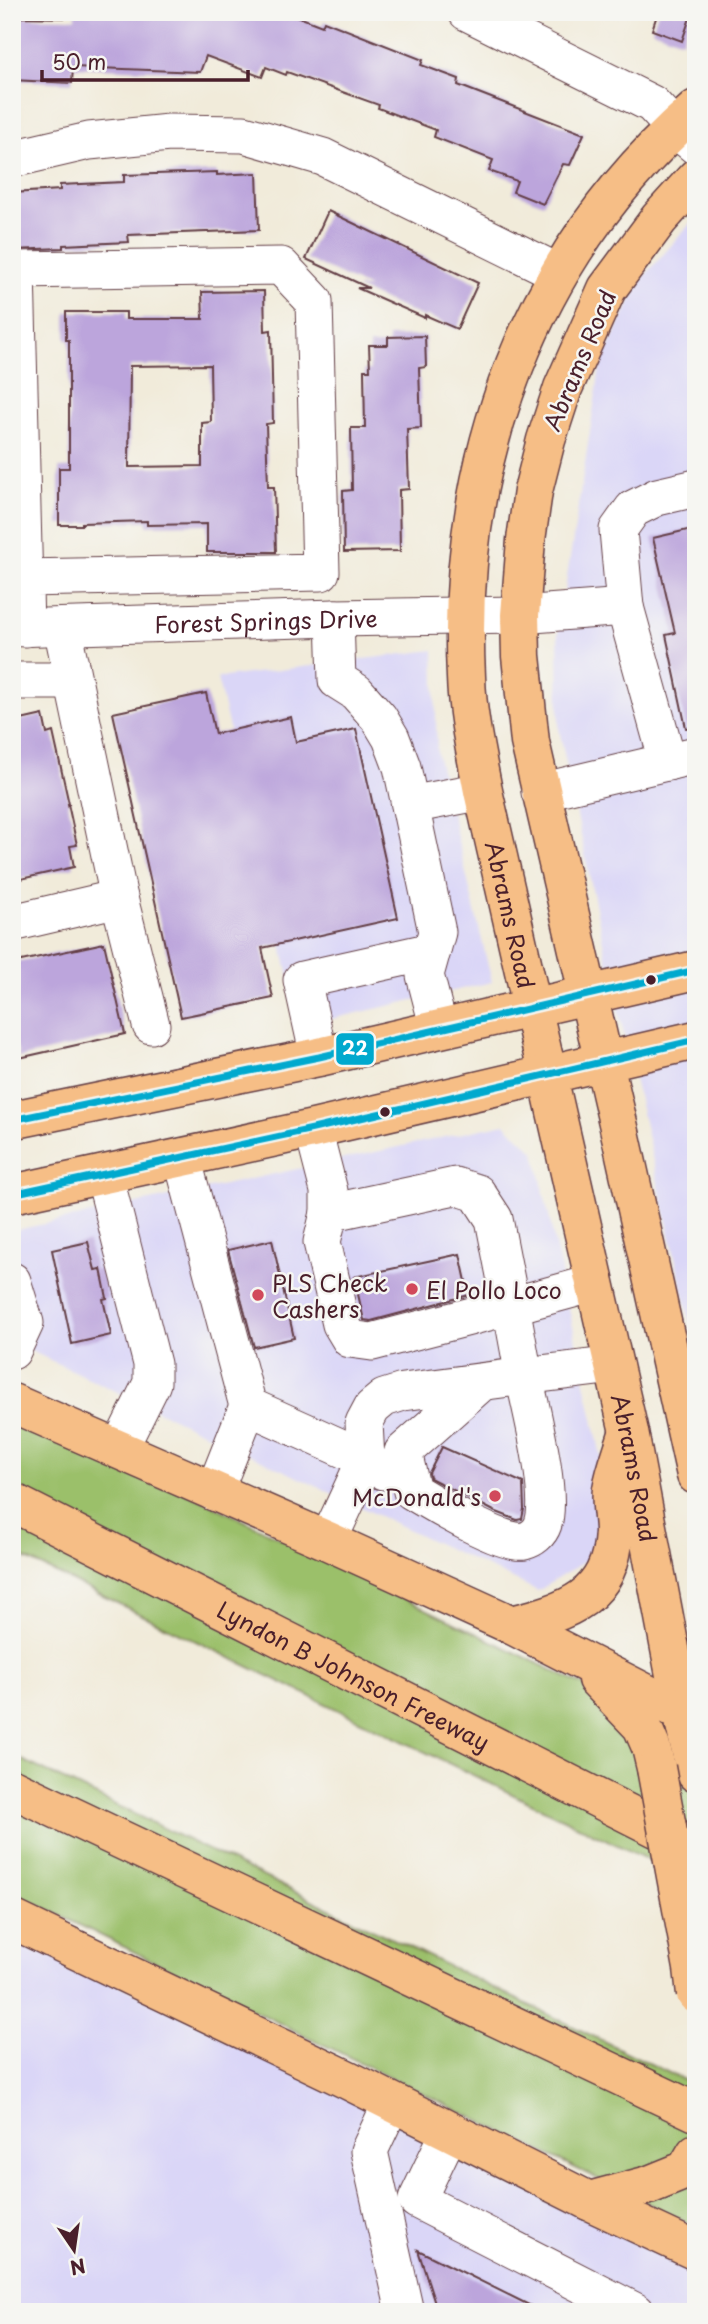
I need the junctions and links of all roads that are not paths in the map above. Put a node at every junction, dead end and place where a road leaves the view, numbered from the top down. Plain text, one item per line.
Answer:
1 (467, 12) edge
2 (689, 128) edge
3 (12, 159) edge
4 (696, 178) edge
5 (559, 273) junction
6 (696, 488) edge
7 (18, 578) edge
8 (625, 607) junction
9 (520, 615) junction
10 (466, 616) junction
11 (335, 618) junction
12 (62, 627) junction
13 (19, 628) edge
14 (12, 681) edge
15 (74, 681) junction
16 (682, 758) edge
17 (484, 792) junction
18 (540, 792) junction
19 (410, 805) junction
20 (119, 898) junction
21 (12, 923) edge
22 (432, 951) junction
23 (696, 970) edge
24 (588, 996) junction
25 (533, 1008) junction
26 (151, 1025) dead end
27 (439, 1029) junction
28 (696, 1040) edge
29 (319, 1057) junction
30 (603, 1061) junction
31 (548, 1074) junction
32 (12, 1120) edge
33 (313, 1129) junction
34 (182, 1157) junction
35 (104, 1174) junction
36 (12, 1194) edge
37 (329, 1213) junction
38 (12, 1281) edge
39 (595, 1283) junction
40 (511, 1306) junction
41 (12, 1351) edge
42 (614, 1365) junction
43 (524, 1376) junction
44 (472, 1390) junction
45 (12, 1403) edge
46 (248, 1406) junction
47 (689, 1413) edge
48 (629, 1432) junction
49 (119, 1448) junction
50 (366, 1459) junction
51 (696, 1475) edge
52 (412, 1491) junction
53 (214, 1492) junction
54 (12, 1502) edge
55 (328, 1541) junction
56 (512, 1625) junction
57 (577, 1658) junction
58 (689, 1716) edge
59 (696, 1773) edge
60 (12, 1787) edge
61 (696, 1848) edge
62 (12, 1919) edge
63 (696, 1994) edge
64 (392, 2102) junction
65 (696, 2112) edge
66 (450, 2131) junction
67 (696, 2153) edge
68 (590, 2201) junction
69 (696, 2251) edge
70 (405, 2312) edge
71 (636, 2312) edge

1 - 2 street
2 - 5 main road, Abrams Road
3 - 5 street
4 - 9 main road, Abrams Road
5 - 10 main road, Abrams Road
6 - 8 street
7 - 7 street
7 - 13 street
8 - 9 street, Forest Springs Drive
8 - 16 street
9 - 10 street, Forest Springs Drive
9 - 18 main road, Abrams Road
10 - 11 street, Forest Springs Drive
10 - 17 main road, Abrams Road
11 - 12 street, Forest Springs Drive
11 - 19 street
12 - 13 street, Forest Springs Drive
12 - 15 street
14 - 15 street
15 - 20 street
16 - 18 street
17 - 19 street
17 - 25 main road, Abrams Road
18 - 24 main road, Abrams Road
19 - 22 street
20 - 21 street
20 - 26 street
22 - 27 street
22 - 29 street
23 - 24 main road
24 - 25 main road
24 - 30 main road, Abrams Road
25 - 27 main road
25 - 31 main road, Abrams Road
27 - 29 main road
28 - 30 main road
29 - 32 main road
30 - 31 main road
30 - 47 main road, Abrams Road
31 - 33 main road
31 - 39 main road, Abrams Road
33 - 34 main road
33 - 37 street
34 - 35 main road
34 - 46 street
35 - 36 main road
35 - 49 street
37 - 40 street
37 - 40 street
38 - 41 street
39 - 40 street
39 - 42 main road, Abrams Road
40 - 43 street
42 - 43 street
42 - 48 main road, Abrams Road
43 - 44 street
43 - 52 street
44 - 50 street
44 - 52 street
45 - 49 main road
46 - 50 street
46 - 53 street
47 - 51 main road, Abrams Road
48 - 56 main road
48 - 58 main road, Abrams Road
49 - 53 main road
50 - 52 street
50 - 55 street
53 - 55 main road
54 - 61 main road, Lyndon B Johnson Freeway
55 - 56 main road
56 - 57 main road
57 - 58 main road
57 - 63 main road, bridge
58 - 59 main road, Abrams Road
60 - 65 main road
62 - 64 main road
64 - 66 main road
64 - 70 street
66 - 68 main road
66 - 71 street
67 - 68 main road
68 - 69 main road

